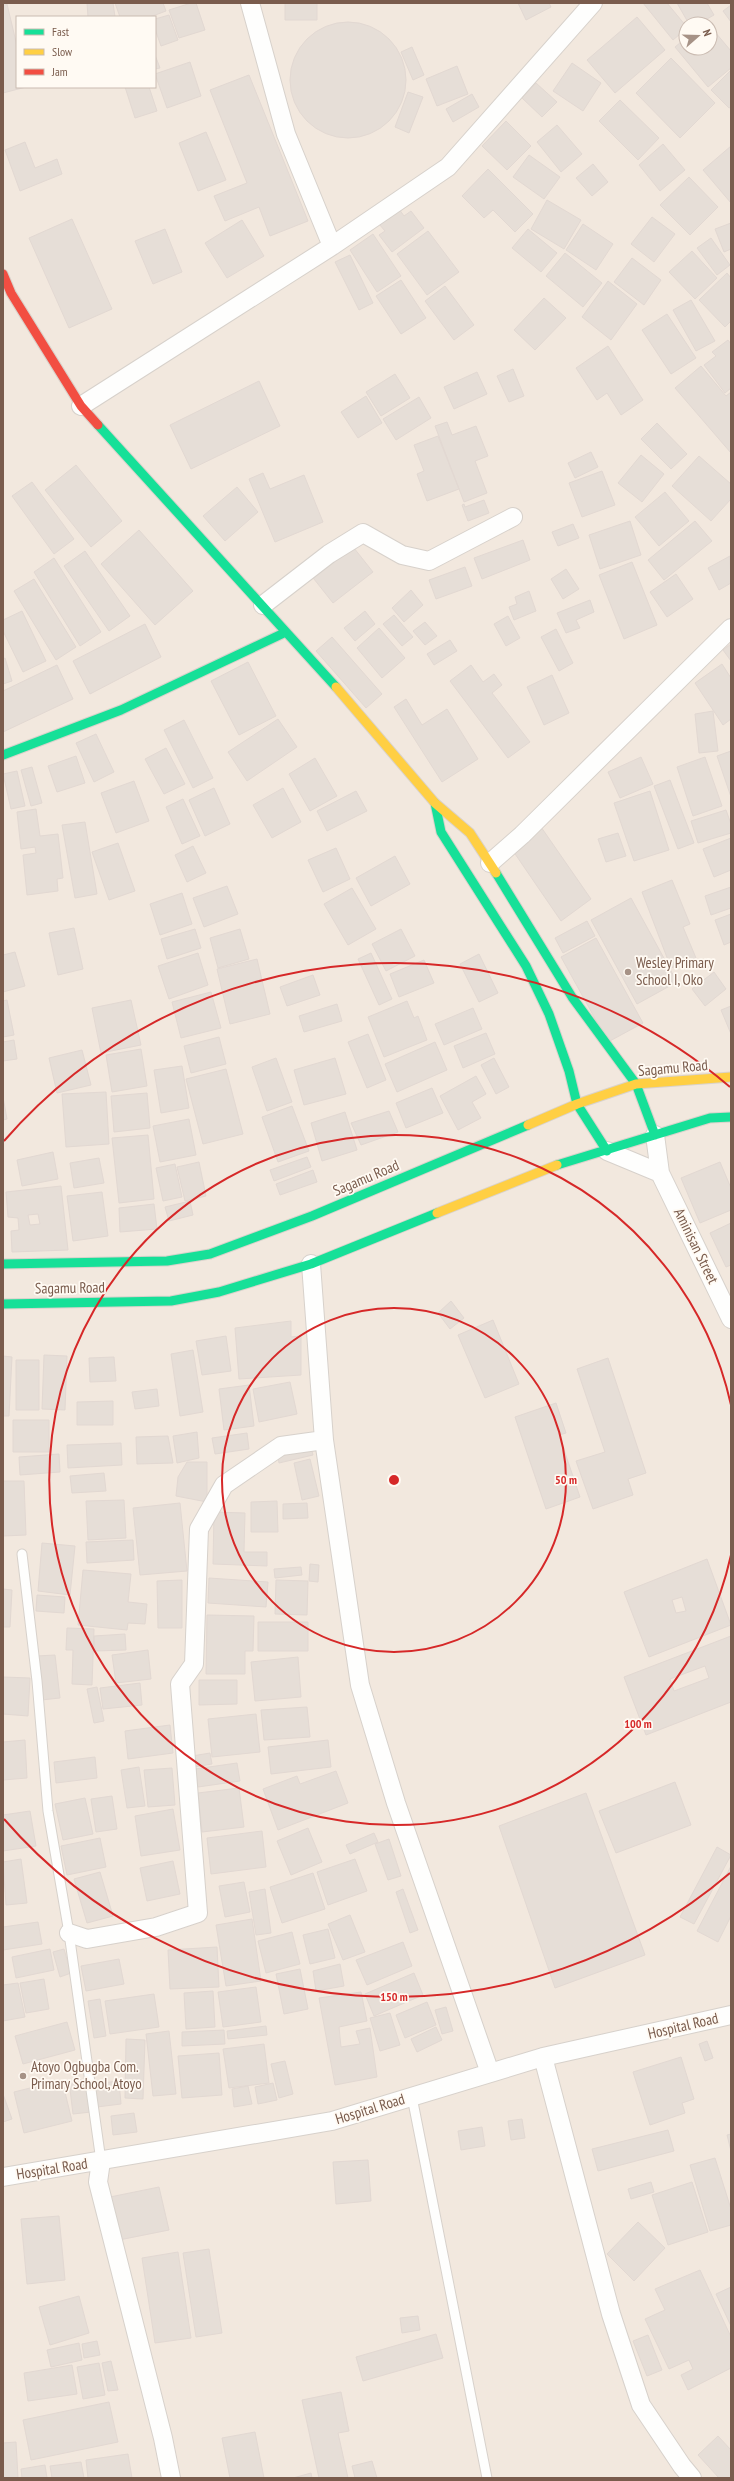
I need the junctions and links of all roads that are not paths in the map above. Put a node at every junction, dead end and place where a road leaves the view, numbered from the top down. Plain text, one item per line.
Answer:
1 (250, 3) edge
2 (593, 3) edge
3 (332, 246) junction
4 (3, 274) edge
5 (7, 294) edge
6 (81, 406) junction
7 (513, 517) dead end
8 (263, 606) junction
9 (731, 628) edge
10 (286, 632) junction
11 (3, 755) edge
12 (434, 803) junction
13 (490, 863) junction
14 (731, 1078) edge
15 (636, 1084) junction
16 (577, 1104) junction
17 (731, 1117) edge
18 (655, 1135) junction
19 (607, 1151) junction
20 (660, 1173) junction
21 (3, 1264) edge
22 (311, 1264) junction
23 (3, 1304) edge
24 (731, 1319) edge
25 (324, 1440) junction
26 (22, 1554) dead end
27 (69, 1933) junction
28 (731, 2015) edge
29 (544, 2057) junction
30 (490, 2073) junction
31 (412, 2097) junction
32 (101, 2161) junction
33 (3, 2177) edge
34 (171, 2478) edge
35 (487, 2478) edge
36 (692, 2478) edge

1 - 3 street
2 - 3 street
3 - 6 street
4 - 5 main road
5 - 6 main road
6 - 8 main road
7 - 8 street
8 - 10 main road
9 - 13 street
10 - 11 main road
10 - 12 main road
12 - 13 main road
12 - 16 main road
13 - 15 main road
14 - 15 main road, Sagamu Road
15 - 16 main road, Sagamu Road
15 - 18 main road
16 - 19 main road
16 - 21 main road, Sagamu Road
17 - 18 main road, Sagamu Road
18 - 19 main road, Sagamu Road
18 - 20 street, Aminisan Street
19 - 20 street
19 - 22 main road, Sagamu Road
20 - 24 street, Aminisan Street
22 - 23 main road, Sagamu Road
22 - 25 street
25 - 27 street
25 - 30 street
26 - 27 lane
27 - 32 lane
28 - 29 street, Hospital Road
29 - 30 street, Hospital Road
29 - 36 street
30 - 31 street, Hospital Road
31 - 32 street, Hospital Road
31 - 35 lane
32 - 33 street, Hospital Road
32 - 34 street

